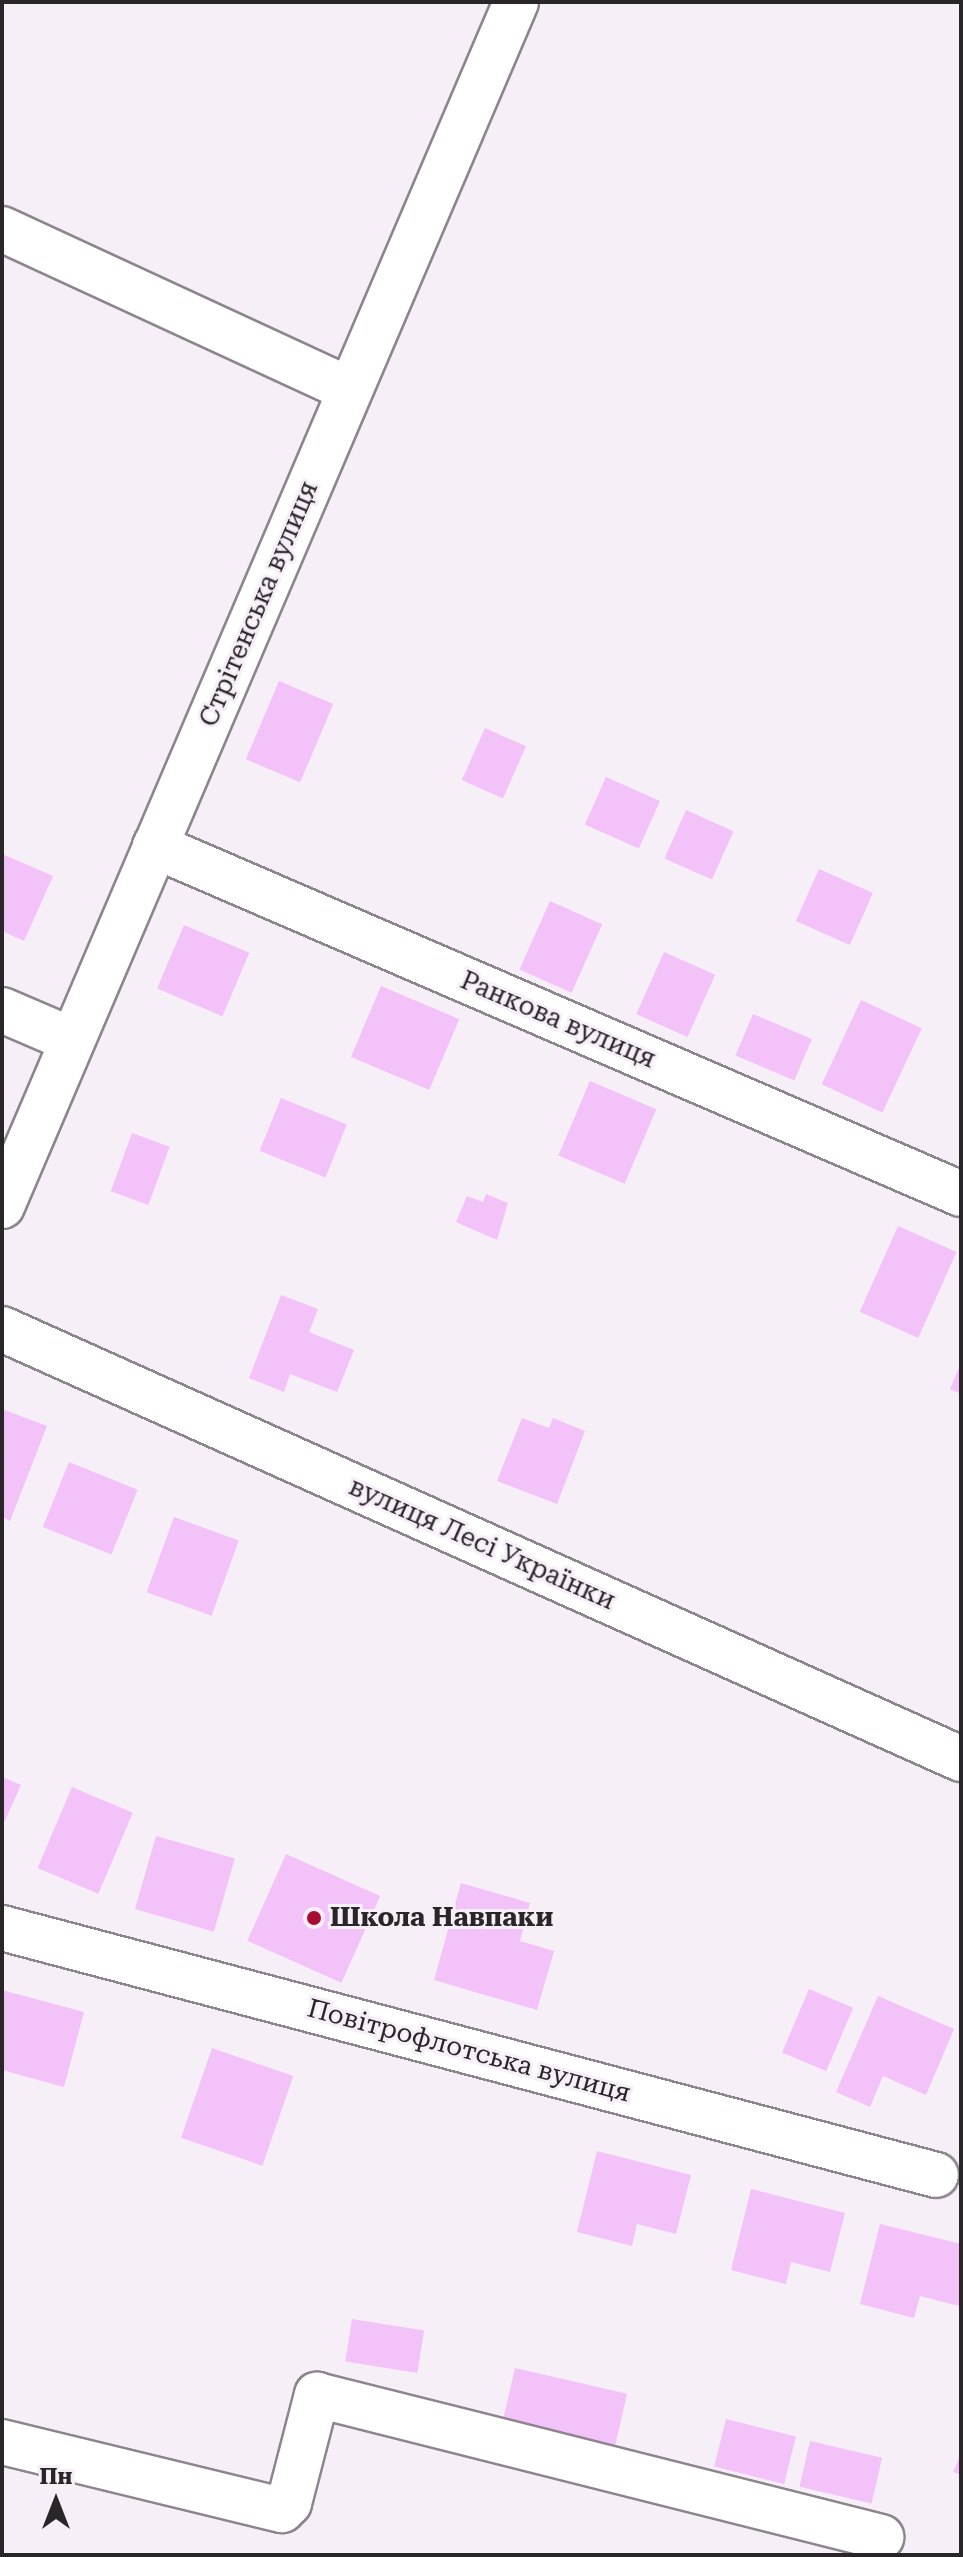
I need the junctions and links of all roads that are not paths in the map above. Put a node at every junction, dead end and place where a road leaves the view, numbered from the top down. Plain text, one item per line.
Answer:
1 (516, 2) edge
2 (2, 229) edge
3 (350, 390) junction
4 (155, 846) junction
5 (2, 1010) edge
6 (72, 1040) junction
7 (961, 1194) edge
8 (2, 1206) edge
9 (2, 1329) edge
10 (961, 1759) edge
11 (2, 1928) edge
12 (936, 2175) dead end
13 (2, 2442) edge
14 (881, 2537) dead end

1 - 3 street, Стрітенська вулиця
2 - 3 street
3 - 4 street, Стрітенська вулиця
4 - 6 street, Стрітенська вулиця
4 - 7 street, Ранкова вулиця
5 - 6 street
6 - 8 street, Стрітенська вулиця
9 - 10 street, вулиця Лесі Українки
11 - 12 street, Повітрофлотська вулиця
13 - 14 street

